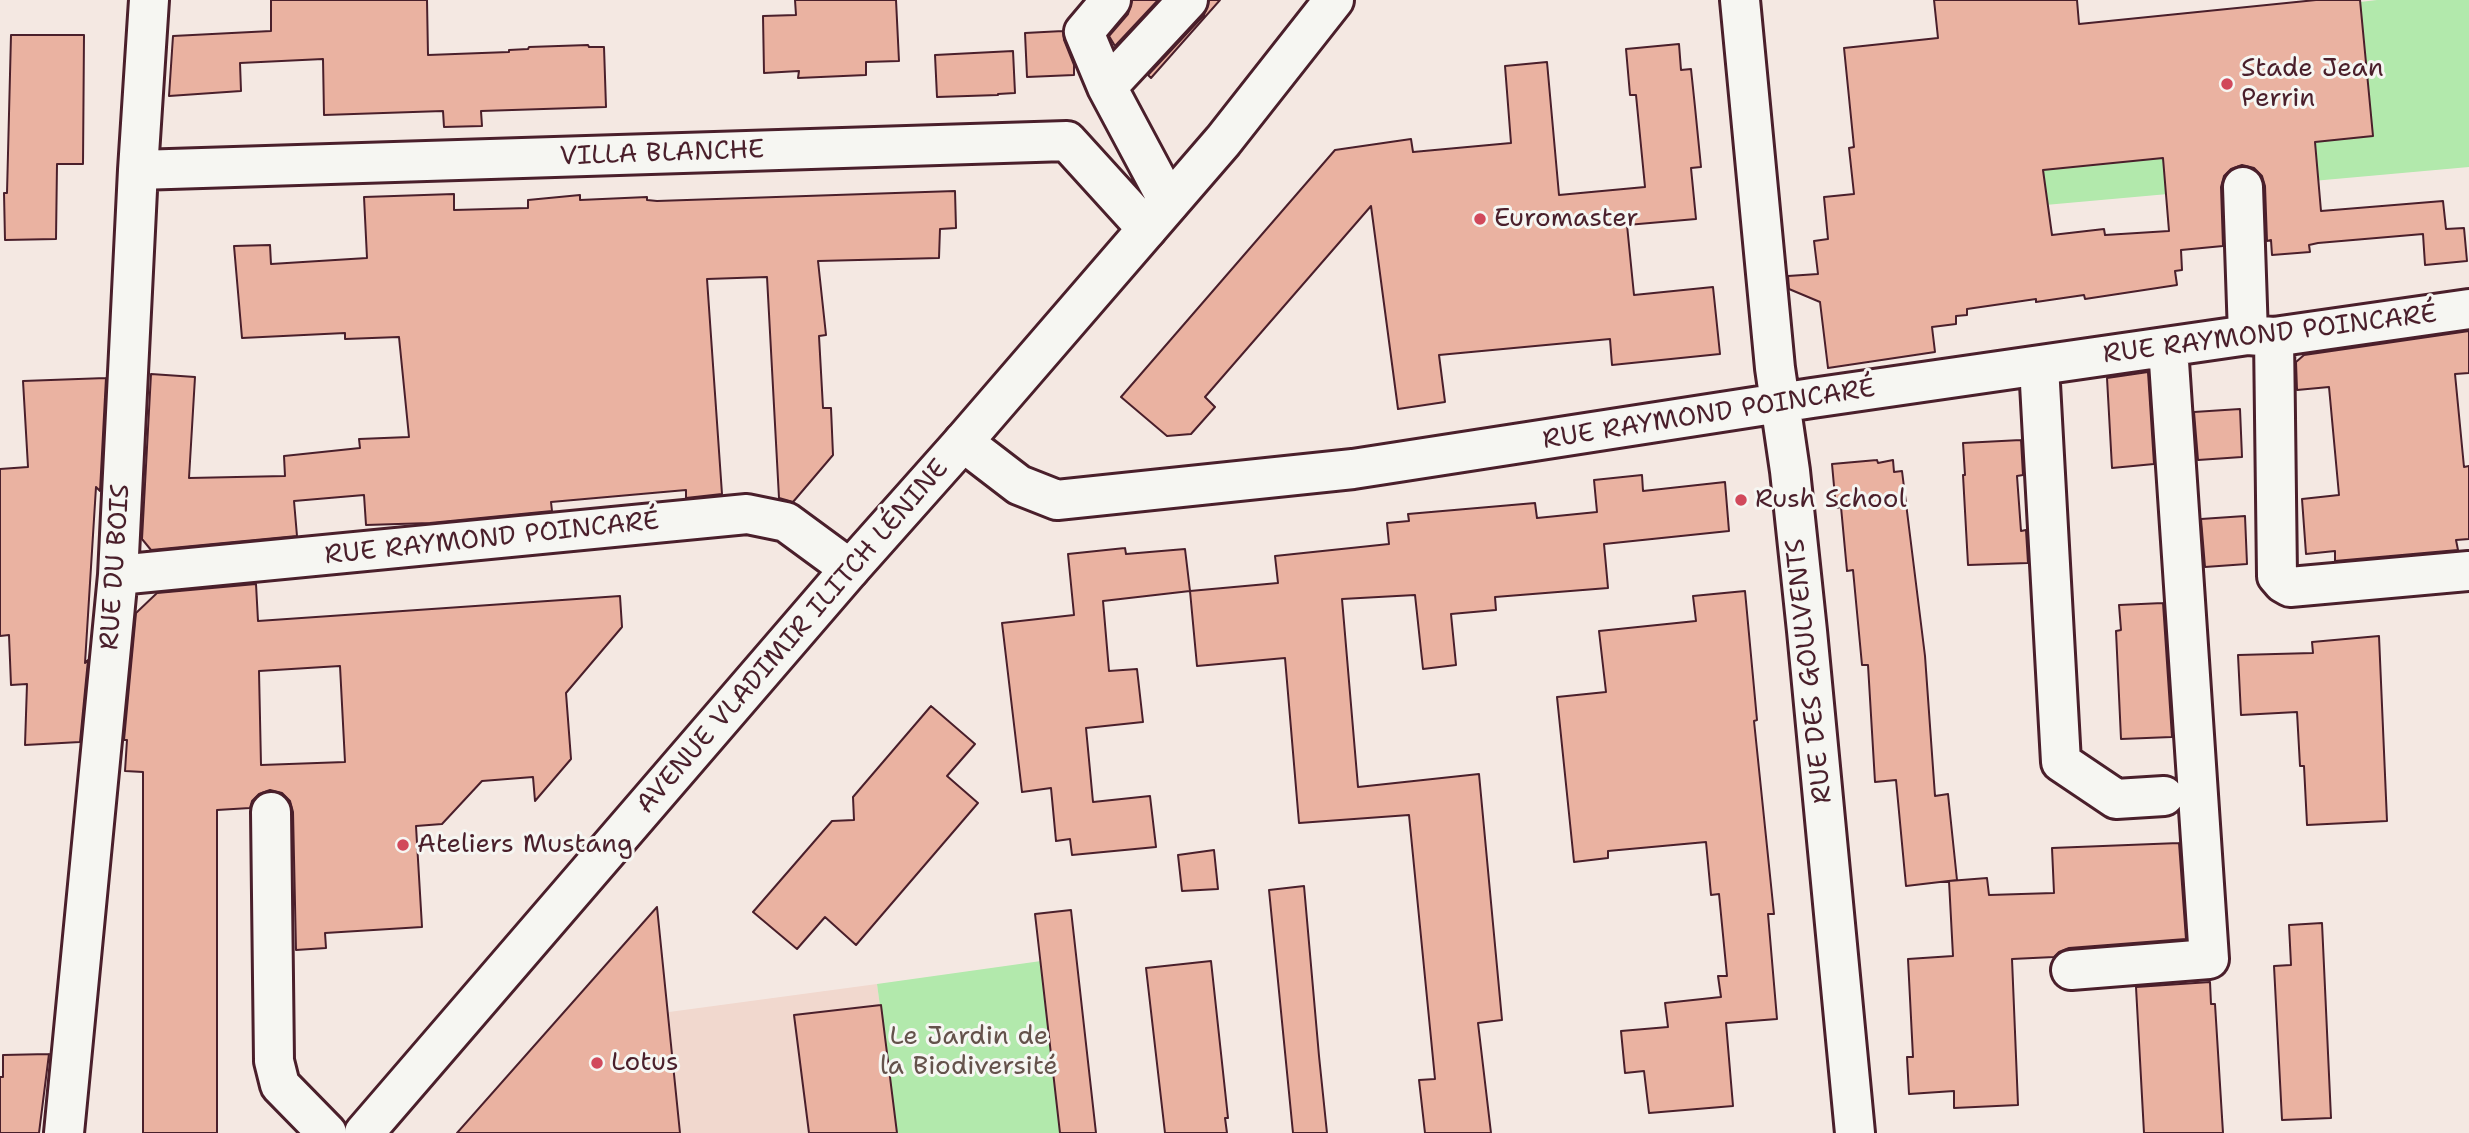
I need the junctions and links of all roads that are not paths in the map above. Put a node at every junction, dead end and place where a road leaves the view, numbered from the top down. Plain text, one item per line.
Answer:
1 (149, 0) edge
2 (1111, 0) edge
3 (1188, 0) edge
4 (1334, 0) edge
5 (1361, 0) edge
6 (1740, 0) edge
7 (1107, 87) junction
8 (1223, 141) junction
9 (138, 170) junction
10 (2243, 187) dead end
11 (1158, 216) junction
12 (2469, 309) edge
13 (2261, 336) junction
14 (2168, 347) junction
15 (2039, 366) junction
16 (1779, 404) junction
17 (963, 442) junction
18 (850, 569) junction
19 (2469, 571) edge
20 (118, 575) junction
21 (2164, 796) dead end
22 (271, 812) dead end
23 (2071, 970) dead end
24 (64, 1133) edge
25 (327, 1133) edge
26 (364, 1133) edge
27 (1855, 1133) edge

1 - 9 street, RUE DU BOIS
2 - 7 street
3 - 7 street
4 - 8 street, AVENUE VLADIMIR ILITCH LÉNINE
5 - 8 street, AVENUE VLADIMIR ILITCH LÉNINE
6 - 16 street, RUE DES GOULVENTS
7 - 11 street
8 - 11 street, AVENUE VLADIMIR ILITCH LÉNINE
9 - 11 street, VILLA BLANCHE
9 - 20 street, RUE DU BOIS
10 - 13 street
11 - 17 street, AVENUE VLADIMIR ILITCH LÉNINE
12 - 13 street, RUE RAYMOND POINCARÉ
13 - 14 street, RUE RAYMOND POINCARÉ
13 - 19 street
14 - 15 street, RUE RAYMOND POINCARÉ
14 - 23 street
15 - 16 street, RUE RAYMOND POINCARÉ
15 - 21 street
16 - 17 street, RUE RAYMOND POINCARÉ
16 - 27 street, RUE DES GOULVENTS
17 - 18 street, AVENUE VLADIMIR ILITCH LÉNINE
18 - 20 street, RUE RAYMOND POINCARÉ
18 - 26 street, AVENUE VLADIMIR ILITCH LÉNINE
20 - 24 street, RUE DU BOIS
22 - 25 street

